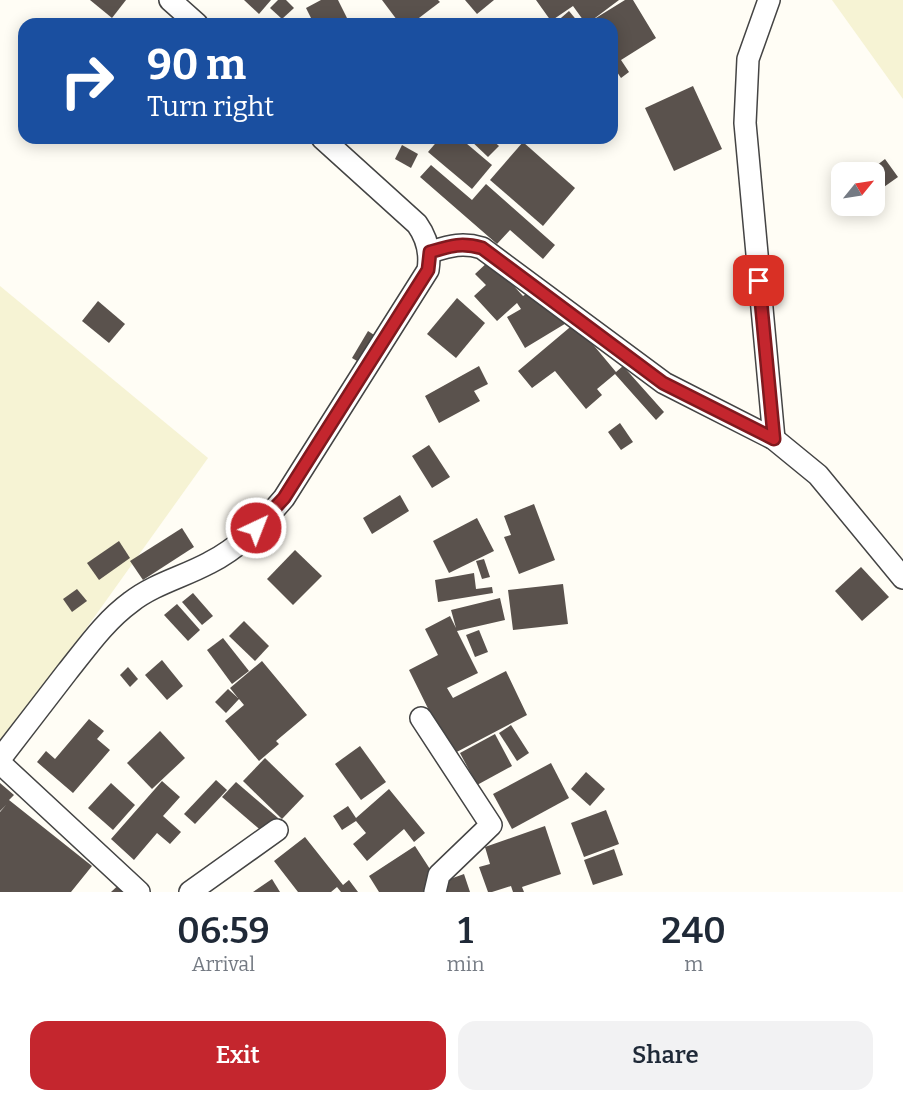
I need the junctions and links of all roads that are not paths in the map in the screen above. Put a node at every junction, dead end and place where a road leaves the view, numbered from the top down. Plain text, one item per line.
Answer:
1 (170, 0) edge
2 (769, 0) edge
3 (190, 18) edge
4 (329, 144) edge
5 (430, 252) junction
6 (774, 439) junction
7 (903, 578) edge
8 (421, 717) dead end
9 (0, 761) edge
10 (277, 830) dead end
11 (139, 892) edge
12 (190, 892) edge
13 (435, 892) edge

1 - 3 street
2 - 6 street
4 - 5 street
5 - 6 street
5 - 9 street
6 - 7 street
8 - 13 street
9 - 11 street
10 - 12 street

